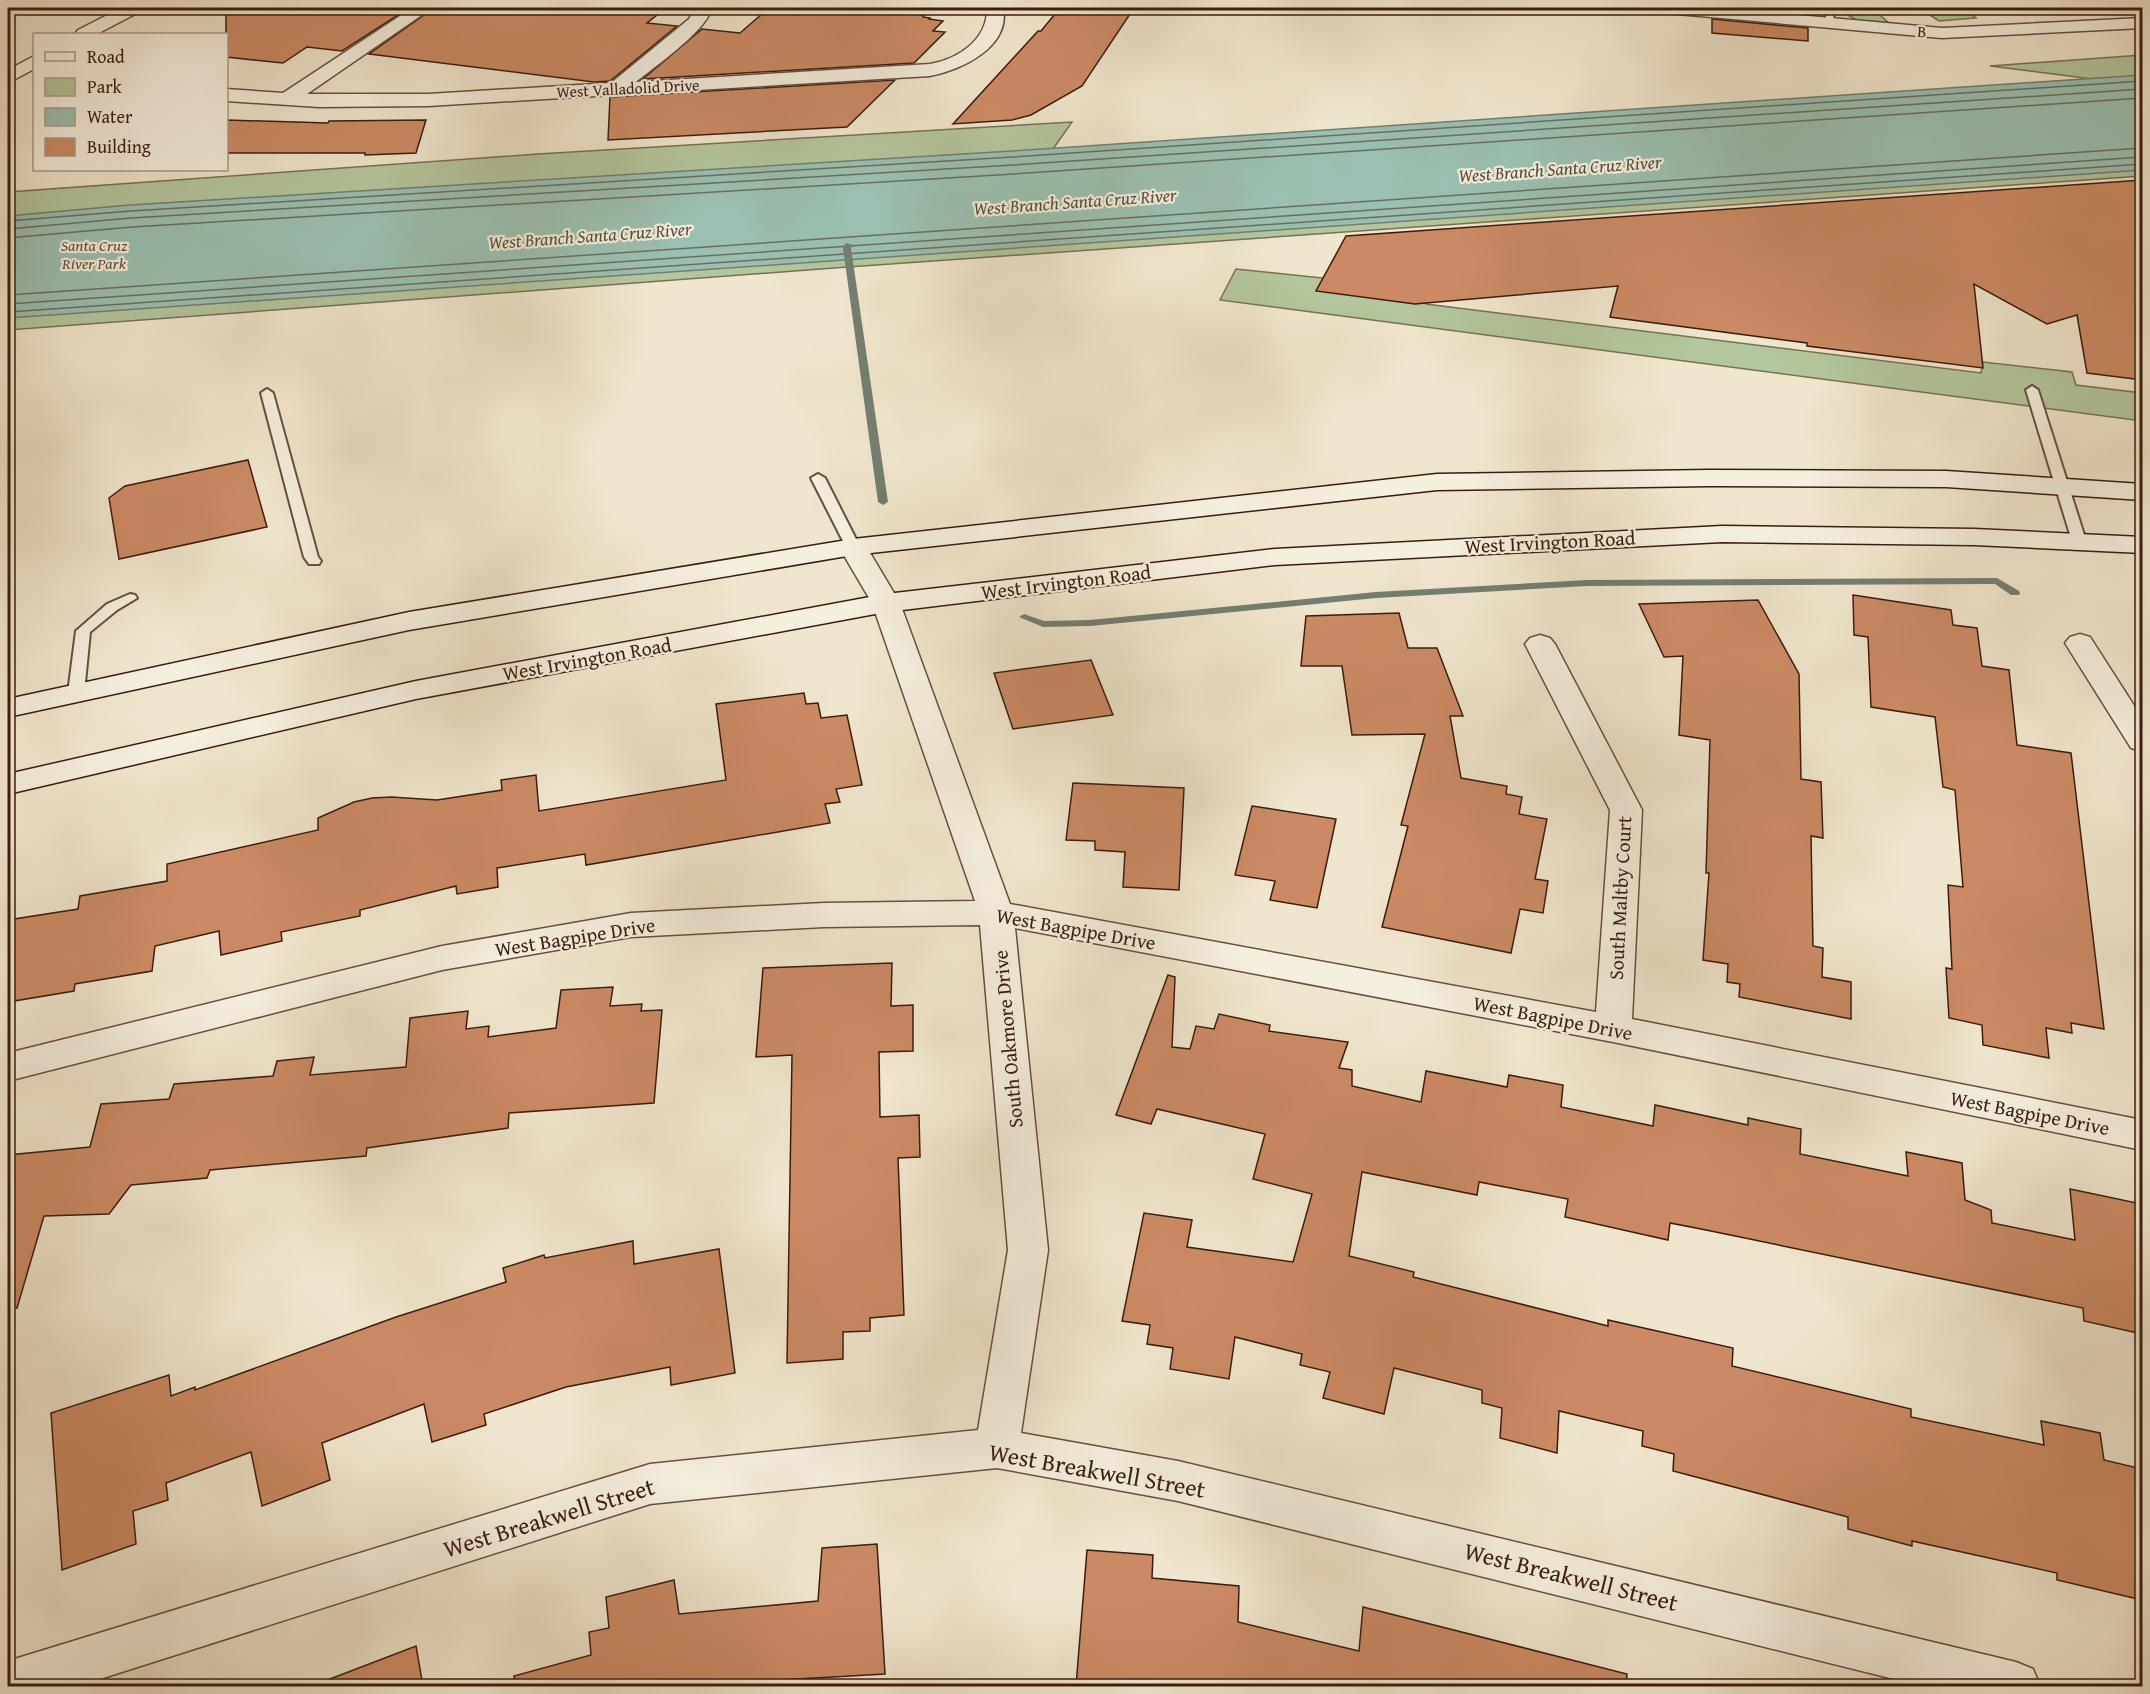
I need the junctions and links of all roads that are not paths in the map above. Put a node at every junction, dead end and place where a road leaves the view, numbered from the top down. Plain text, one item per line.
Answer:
1 (133, 8) edge
2 (423, 8) edge
3 (703, 8) edge
4 (995, 8) edge
5 (1666, 8) edge
6 (1702, 9) edge
7 (1830, 15) edge
8 (2142, 23) edge
9 (86, 33) edge
10 (616, 89) junction
11 (228, 95) edge
12 (287, 99) junction
13 (2032, 390) dead end
14 (267, 393) dead end
15 (818, 478) dead end
16 (2063, 485) junction
17 (2142, 492) edge
18 (2079, 541) junction
19 (2142, 545) edge
20 (853, 547) junction
21 (314, 561) dead end
22 (130, 598) dead end
23 (886, 603) junction
24 (2080, 643) dead end
25 (1540, 644) dead end
26 (76, 693) junction
27 (8, 708) edge
28 (2142, 741) edge
29 (8, 784) edge
30 (996, 913) junction
31 (1613, 1029) junction
32 (8, 1067) edge
33 (2142, 1135) edge
34 (997, 1448) junction
35 (1932, 1676) edge
36 (8, 1685) edge
37 (2016, 1686) edge

1 - 9 street
2 - 12 street
3 - 10 street
4 - 10 street, West Valladolid Drive
5 - 6 street, B
6 - 7 street, B
7 - 8 street, B
10 - 12 street, West Valladolid Drive
11 - 12 street, West Valladolid Drive
13 - 16 lane
14 - 21 lane
15 - 20 lane
16 - 17 street
16 - 18 lane
16 - 20 street
18 - 19 street, West Irvington Road
18 - 23 street, West Irvington Road
20 - 23 street, South Oakmore Drive
20 - 26 street
22 - 26 lane
23 - 29 street, West Irvington Road
23 - 30 street, South Oakmore Drive
24 - 28 street
25 - 31 street, South Maltby Court
26 - 27 street
30 - 31 street, West Bagpipe Drive
30 - 32 street, West Bagpipe Drive
30 - 34 street, South Oakmore Drive
31 - 33 street, West Bagpipe Drive
34 - 35 street, West Breakwell Street
34 - 36 street, West Breakwell Street
35 - 37 street, West Breakwell Street

